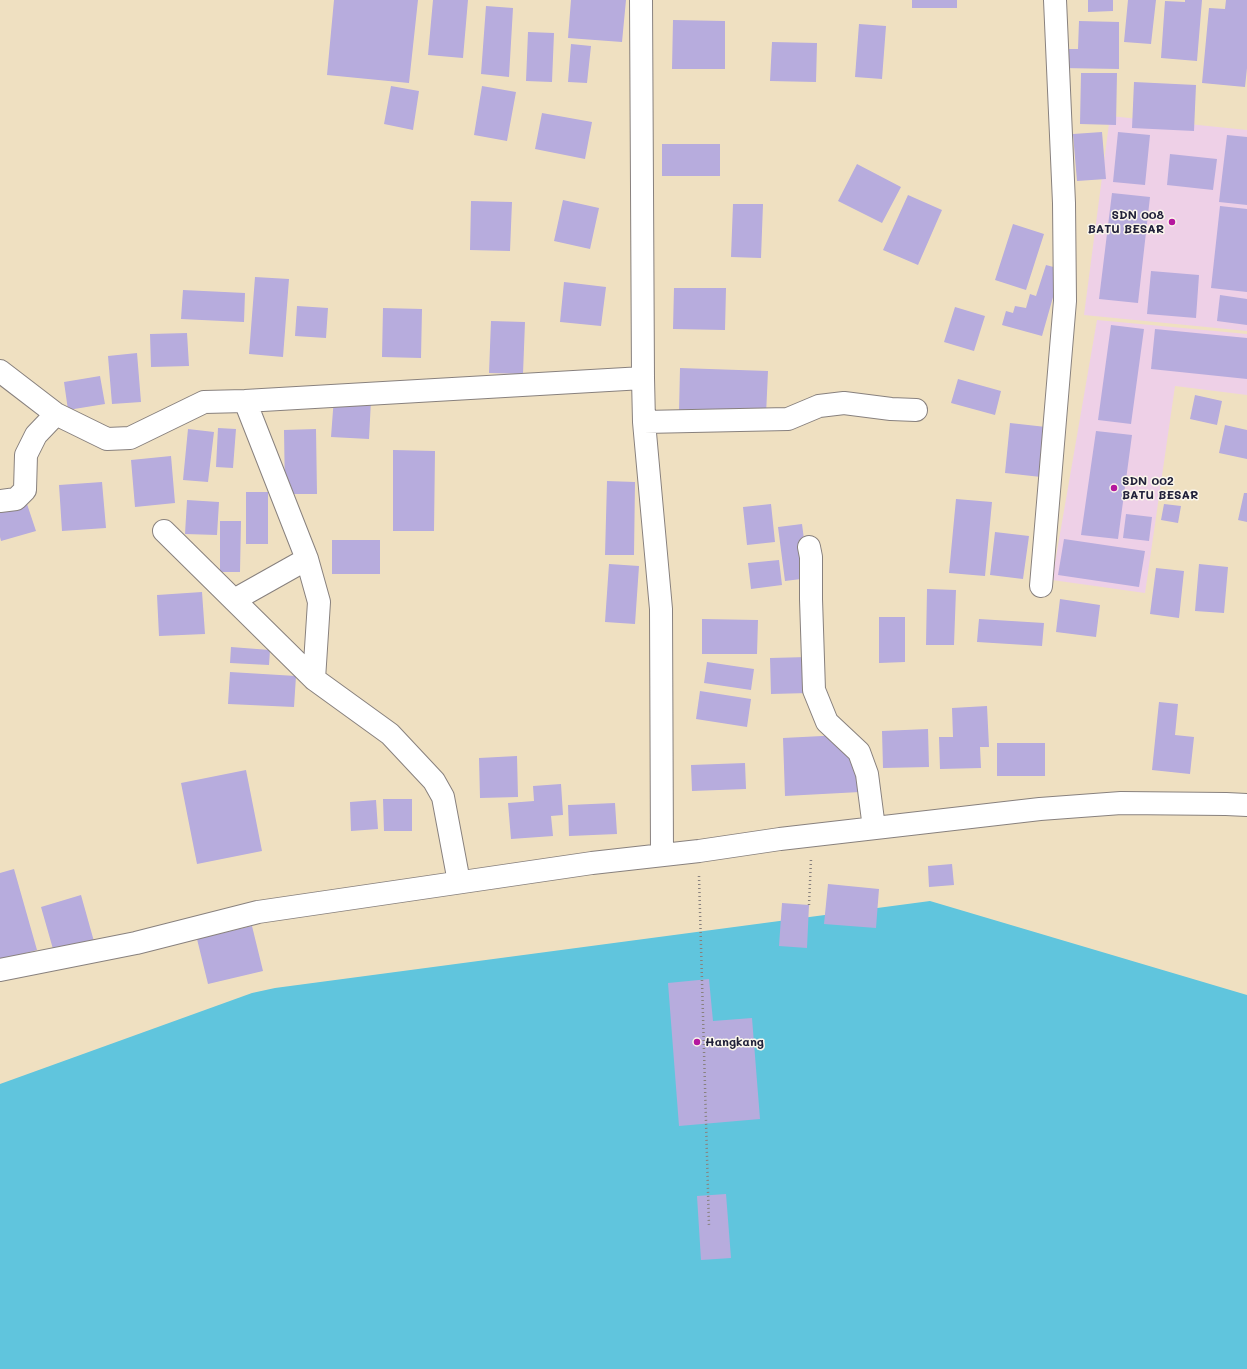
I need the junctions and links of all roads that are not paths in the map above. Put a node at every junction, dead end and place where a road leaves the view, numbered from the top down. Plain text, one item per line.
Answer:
1 (641, 0) edge
2 (1054, 0) edge
3 (0, 371) edge
4 (643, 378) junction
5 (245, 400) junction
6 (916, 410) dead end
7 (56, 414) junction
8 (644, 422) junction
9 (0, 501) edge
10 (164, 531) dead end
11 (809, 546) dead end
12 (307, 559) junction
13 (1041, 586) dead end
14 (234, 600) junction
15 (314, 679) junction
16 (1247, 805) edge
17 (874, 828) junction
18 (662, 855) junction
19 (459, 882) junction
20 (0, 970) edge

1 - 4 street
2 - 13 street
3 - 7 street
4 - 5 street
4 - 8 street
5 - 7 street
5 - 12 street
6 - 8 street
7 - 9 street
8 - 18 street
10 - 14 street
11 - 17 street
12 - 14 street
12 - 15 street
14 - 15 street
15 - 19 street
16 - 17 street
17 - 18 street
18 - 19 street
19 - 20 street

